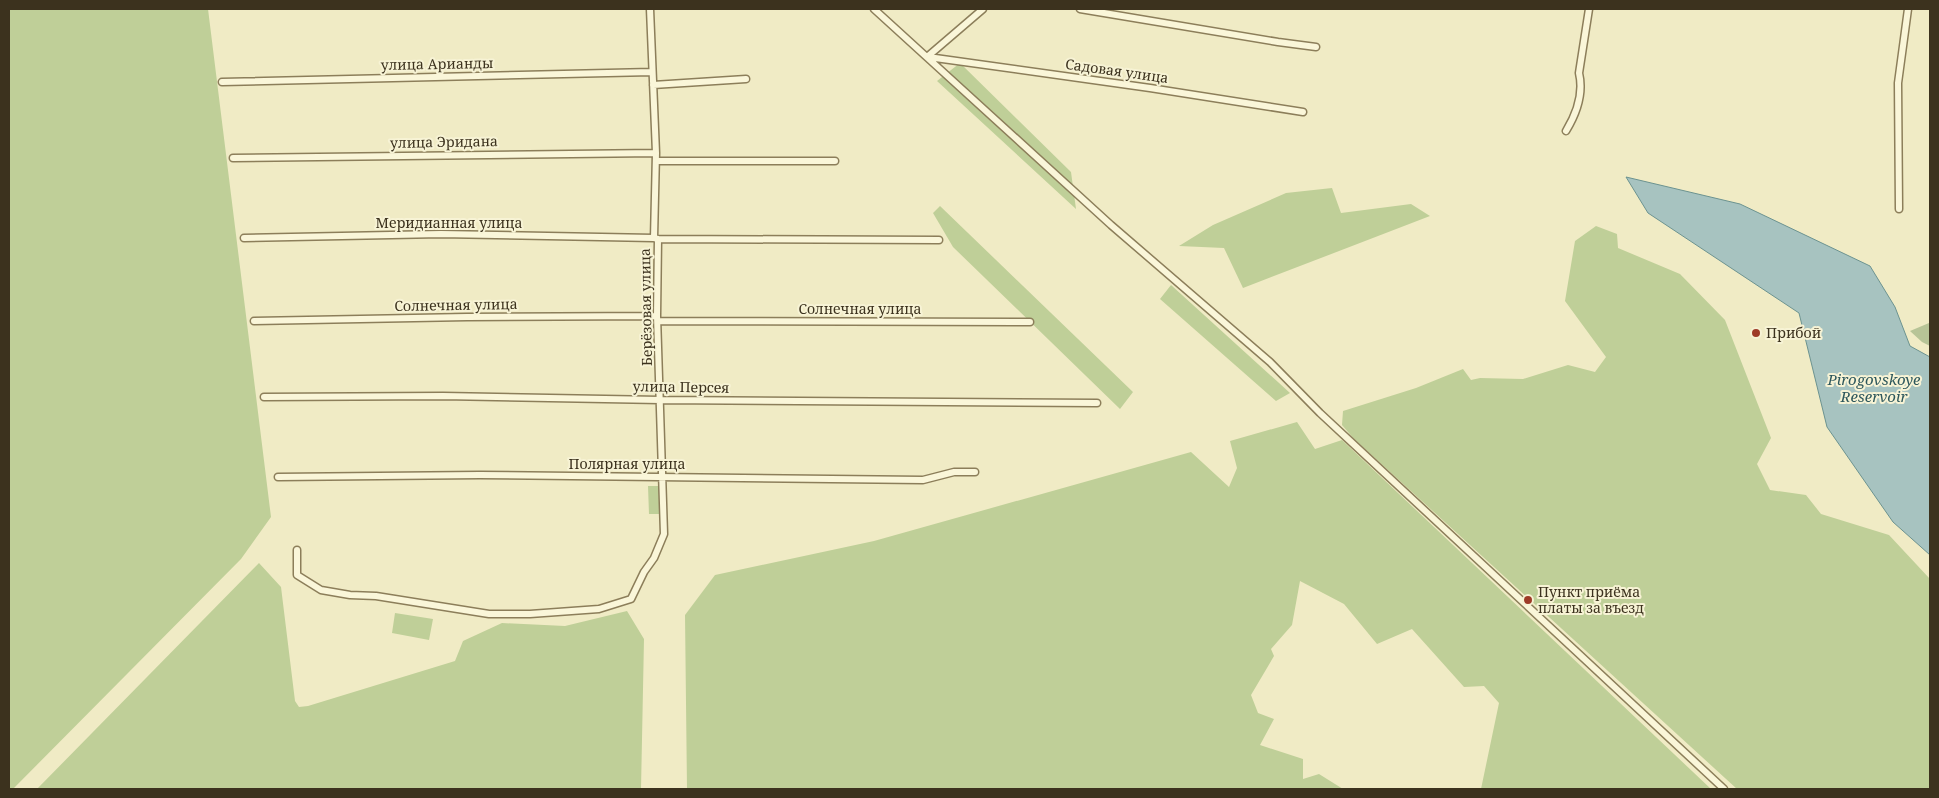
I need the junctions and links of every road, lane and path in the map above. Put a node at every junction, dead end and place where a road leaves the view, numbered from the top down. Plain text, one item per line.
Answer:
1 (650, 9) edge
2 (874, 9) edge
3 (983, 9) edge
4 (1080, 9) edge
5 (1589, 9) edge
6 (1908, 9) edge
7 (1316, 47) dead end
8 (927, 57) junction
9 (652, 72) junction
10 (746, 79) dead end
11 (222, 82) dead end
12 (653, 85) junction
13 (1304, 112) dead end
14 (1566, 131) dead end
15 (656, 153) junction
16 (233, 158) dead end
17 (656, 161) junction
18 (835, 161) dead end
19 (1899, 209) dead end
20 (244, 238) dead end
21 (656, 239) junction
22 (939, 240) dead end
23 (658, 318) junction
24 (254, 321) dead end
25 (1030, 322) dead end
26 (264, 397) dead end
27 (660, 400) junction
28 (1097, 403) dead end
29 (975, 472) dead end
30 (662, 476) junction
31 (278, 477) dead end
32 (298, 550) dead end
33 (1724, 789) edge

1 - 9 street, Берёзовая улица
2 - 8 street
3 - 8 street
4 - 7 street
5 - 14 street
6 - 19 street
8 - 13 street, Садовая улица
8 - 33 street
9 - 11 street, улица Арианды
9 - 12 street, Берёзовая улица
10 - 12 street
12 - 15 street, Берёзовая улица
15 - 16 street, улица Эридана
15 - 17 street, Берёзовая улица
17 - 18 street
17 - 21 street, Берёзовая улица
20 - 21 street, Меридианная улица
21 - 22 street, Меридианная улица
21 - 23 street, Берёзовая улица
23 - 24 street, Солнечная улица
23 - 25 street, Солнечная улица
23 - 27 street, Берёзовая улица
26 - 27 street, улица Персея
27 - 28 street, улица Персея
27 - 30 street, Берёзовая улица
29 - 30 street, Полярная улица
30 - 31 street, Полярная улица
30 - 32 street, Берёзовая улица

